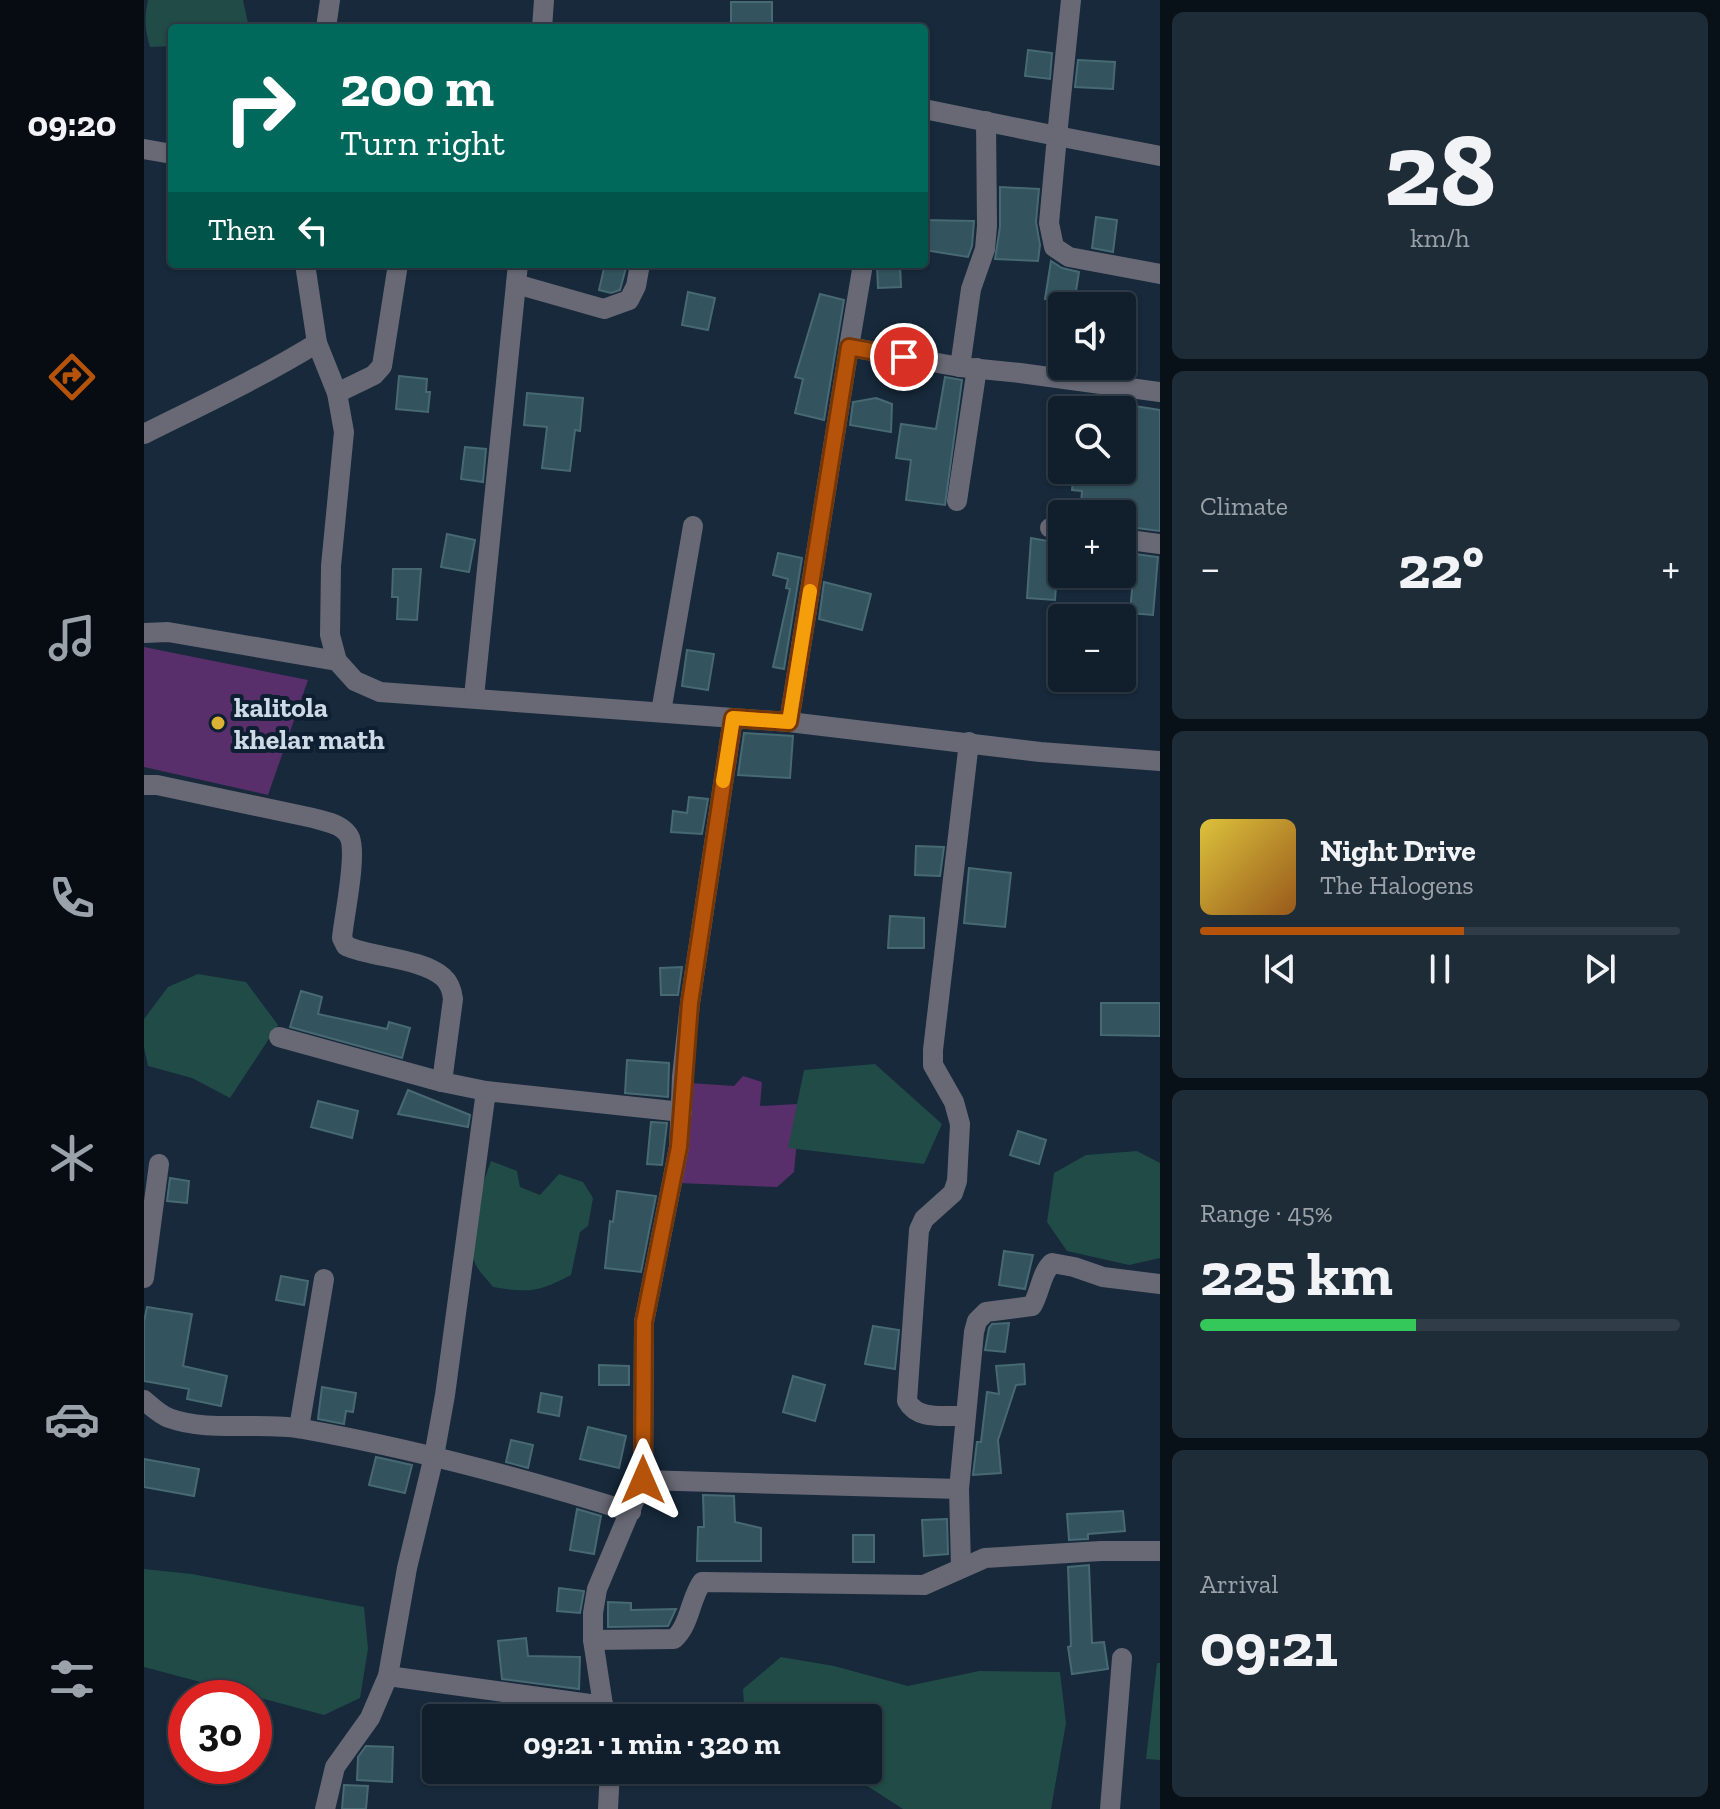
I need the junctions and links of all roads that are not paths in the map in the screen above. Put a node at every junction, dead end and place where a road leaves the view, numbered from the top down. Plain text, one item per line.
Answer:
1 (330, 0) edge
2 (544, 0) edge
3 (1071, 0) edge
4 (327, 24) edge
5 (542, 24) edge
6 (928, 110) edge
7 (986, 121) junction
8 (1057, 136) junction
9 (144, 149) edge
10 (168, 153) edge
11 (1160, 156) edge
12 (306, 268) edge
13 (397, 268) edge
14 (639, 268) edge
15 (862, 268) edge
16 (517, 274) edge
17 (1160, 274) edge
18 (317, 343) junction
19 (849, 347) junction
20 (968, 368) junction
21 (1160, 392) edge
22 (337, 393) junction
23 (144, 434) edge
24 (957, 501) dead end
25 (693, 526) dead end
26 (1136, 541) edge
27 (1160, 544) edge
28 (144, 633) edge
29 (337, 661) junction
30 (474, 697) junction
31 (661, 712) junction
32 (733, 718) junction
33 (789, 722) junction
34 (969, 742) junction
35 (1160, 761) edge
36 (144, 785) edge
37 (279, 1037) dead end
38 (442, 1082) junction
39 (486, 1091) junction
40 (682, 1112) junction
41 (159, 1164) dead end
42 (144, 1278) edge
43 (324, 1279) dead end
44 (1160, 1284) edge
45 (144, 1400) edge
46 (964, 1416) junction
47 (299, 1428) junction
48 (434, 1456) junction
49 (643, 1480) junction
50 (959, 1489) junction
51 (631, 1512) junction
52 (1160, 1551) edge
53 (961, 1567) junction
54 (593, 1640) junction
55 (1122, 1658) dead end
56 (388, 1676) junction
57 (557, 1704) edge
58 (604, 1704) edge
59 (609, 1784) edge
60 (325, 1809) edge
61 (608, 1809) edge
62 (1110, 1809) edge

1 - 4 street
2 - 5 street
3 - 8 street
6 - 7 street
7 - 8 street
7 - 20 street
8 - 11 street
8 - 17 street
9 - 10 street
12 - 18 street
13 - 22 street
14 - 16 street
15 - 19 street
16 - 30 street
18 - 22 street
18 - 23 street
19 - 20 street
19 - 33 street
20 - 21 street
20 - 24 street
22 - 29 street
25 - 31 street
26 - 27 street
28 - 29 street
29 - 30 street
30 - 31 street
31 - 32 street
32 - 33 street
32 - 40 street
33 - 34 street
34 - 35 street
34 - 46 street
36 - 38 street
37 - 38 street
38 - 39 street
39 - 40 street
39 - 48 street
40 - 49 street
41 - 42 street
43 - 47 street
44 - 46 street
45 - 47 street
46 - 50 street
47 - 48 street
48 - 51 street
48 - 56 street
49 - 50 street
49 - 51 street
50 - 53 street
51 - 54 street
52 - 53 street
53 - 54 street
54 - 58 street
55 - 62 street
56 - 57 street
56 - 60 street
59 - 61 street

